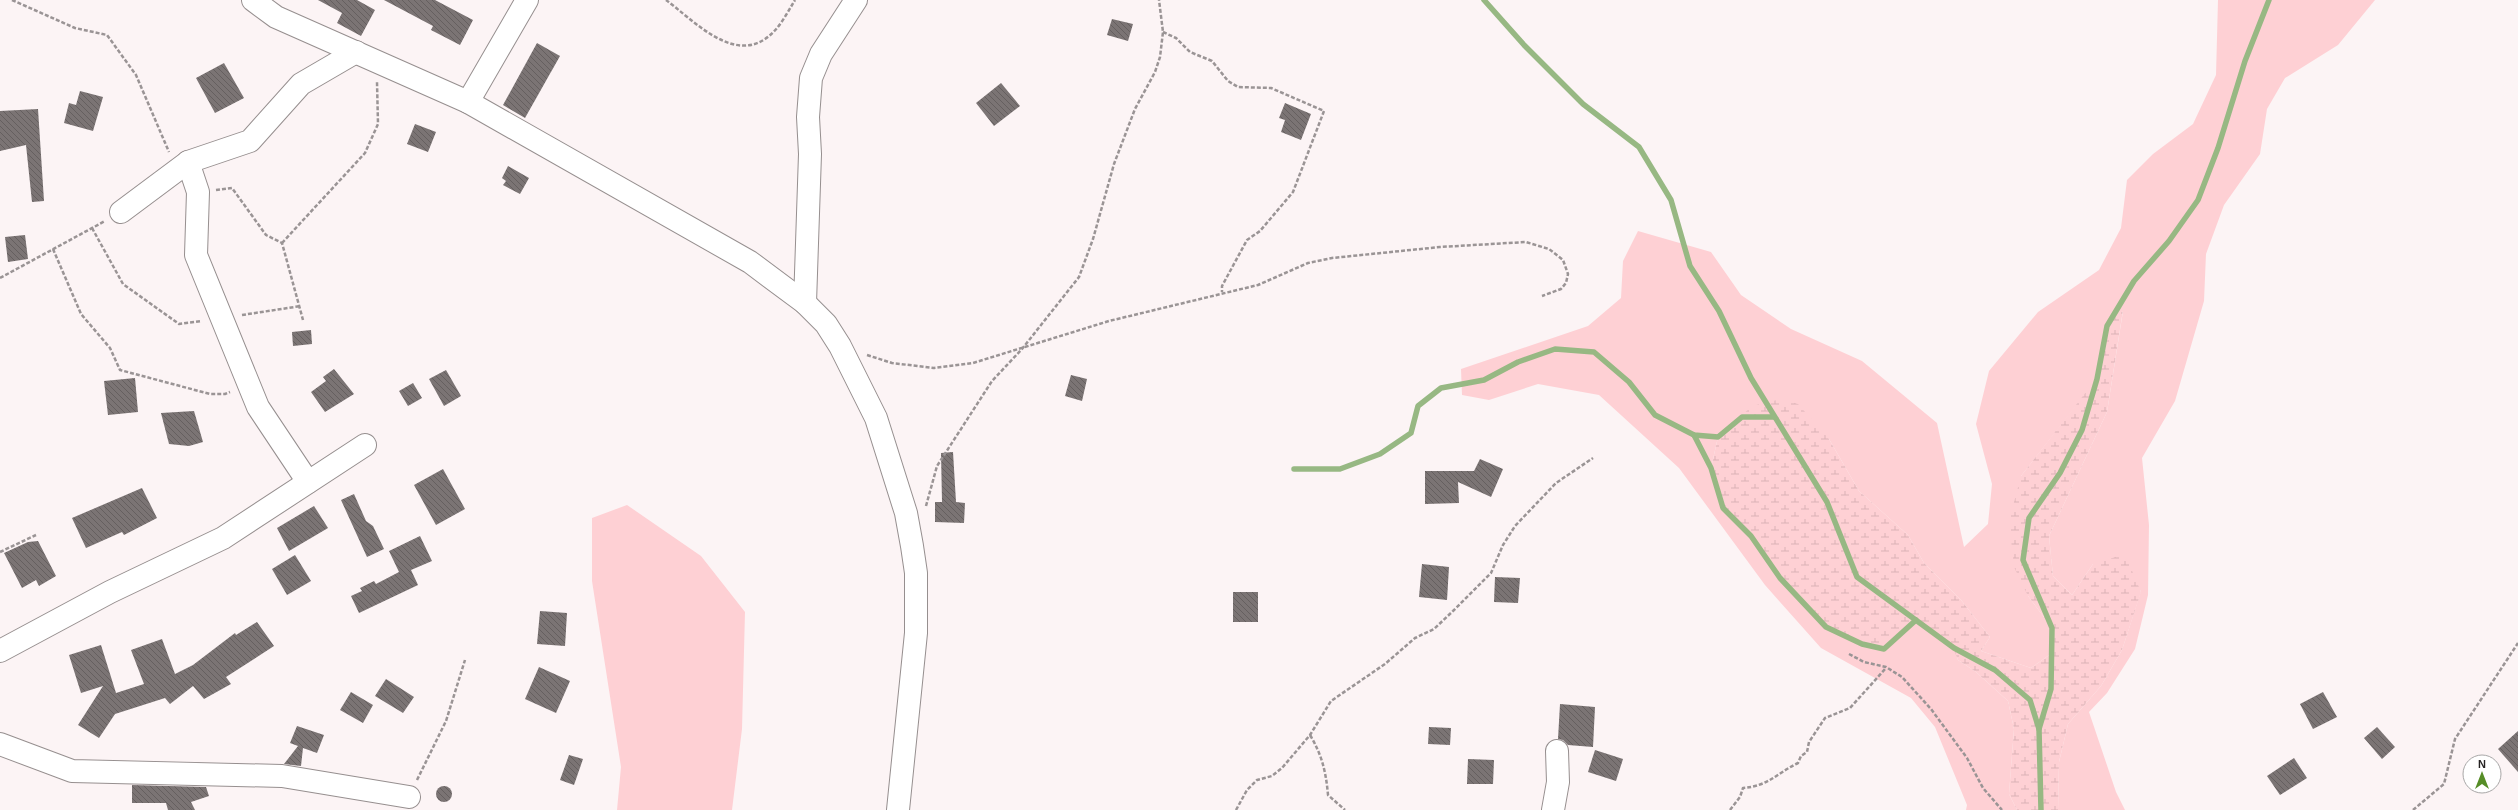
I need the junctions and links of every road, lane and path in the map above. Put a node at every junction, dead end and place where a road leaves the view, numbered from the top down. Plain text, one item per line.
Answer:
1 (12, 0) edge
2 (253, 0) edge
3 (527, 0) edge
4 (666, 0) edge
5 (795, 0) edge
6 (856, 0) edge
7 (1159, 0) edge
8 (1163, 32) junction
9 (356, 52) junction
10 (377, 61) junction
11 (468, 102) junction
12 (182, 166) junction
13 (198, 192) junction
14 (121, 212) joint
15 (92, 228) junction
16 (282, 243) junction
17 (52, 250) junction
18 (0, 278) edge
19 (1222, 292) junction
20 (1542, 296) dead end
21 (805, 303) junction
22 (300, 306) junction
23 (222, 318) junction
24 (304, 320) dead end
25 (840, 346) junction
26 (1022, 349) junction
27 (248, 383) junction
28 (365, 445) dead end
29 (1593, 458) dead end
30 (308, 482) junction
31 (924, 510) dead end
32 (36, 536) dead end
33 (0, 552) edge
34 (2518, 643) edge
35 (0, 651) edge
36 (1849, 654) dead end
37 (465, 660) dead end
38 (1886, 667) junction
39 (1310, 735) junction
40 (0, 744) edge
41 (1557, 751) dead end
42 (409, 797) joint
43 (898, 810) edge
44 (1236, 810) edge
45 (1344, 810) edge
46 (1553, 810) edge
47 (1730, 810) edge
48 (2002, 810) edge
49 (2413, 810) edge

1 - 12 path
2 - 9 street
3 - 11 street
4 - 5 path
6 - 21 street
7 - 8 path
8 - 19 path
8 - 26 path
9 - 10 street
9 - 12 street
10 - 11 street
10 - 16 path
11 - 21 street
12 - 13 street
12 - 14 street
13 - 16 path
13 - 23 street
14 - 15 path
15 - 17 path
15 - 23 path
16 - 22 path
17 - 18 path
17 - 27 path
19 - 20 path
19 - 26 path
21 - 25 street
22 - 23 path
22 - 24 path
23 - 27 street
25 - 26 path
25 - 43 street
26 - 31 path
27 - 30 street
28 - 30 street
29 - 39 path
30 - 35 street
32 - 33 path
34 - 49 path
36 - 38 path
37 - 42 path
38 - 47 path
38 - 48 path
39 - 44 path
39 - 45 path
40 - 42 street
41 - 46 street

